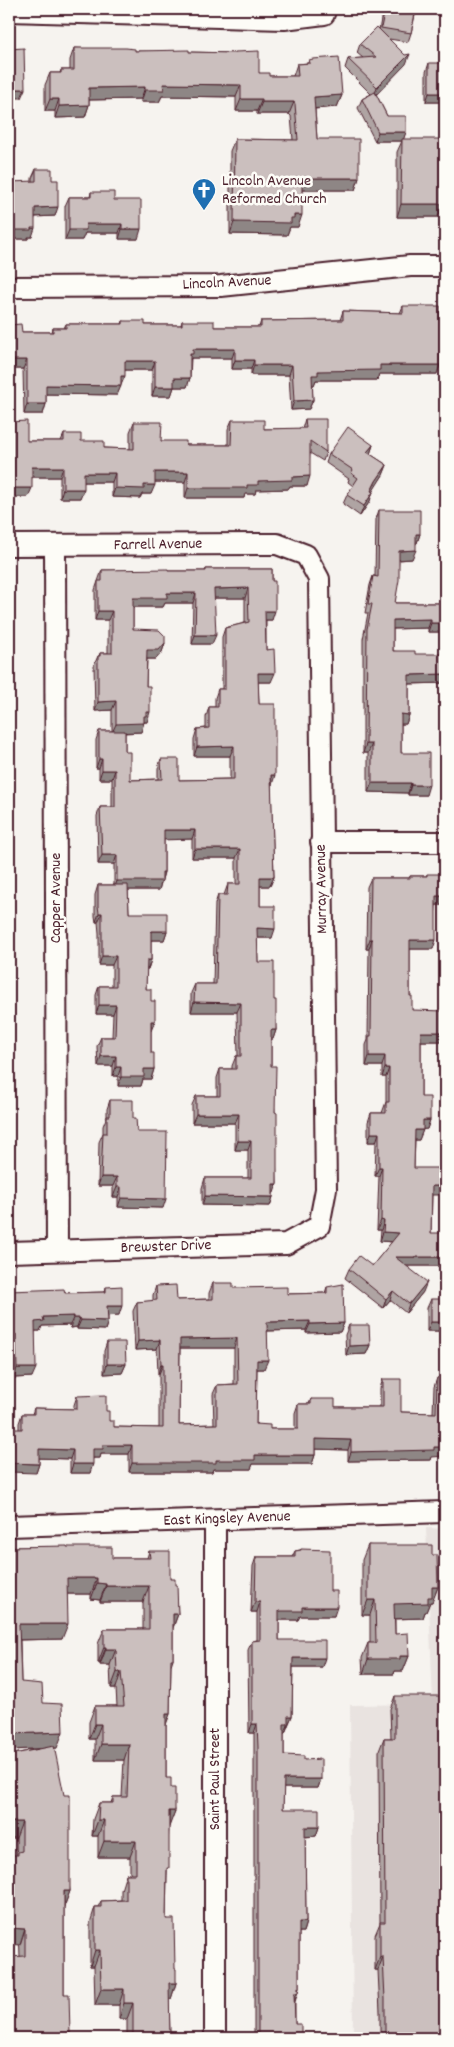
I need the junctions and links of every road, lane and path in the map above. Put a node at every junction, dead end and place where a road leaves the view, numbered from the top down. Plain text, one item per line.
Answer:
1 (9, 11) edge
2 (324, 11) edge
3 (445, 266) edge
4 (9, 287) edge
5 (9, 545) edge
6 (55, 546) junction
7 (306, 555) joint
8 (321, 842) junction
9 (445, 842) edge
10 (319, 1226) joint
11 (57, 1250) junction
12 (9, 1252) edge
13 (445, 1512) edge
14 (215, 1520) junction
15 (9, 1526) edge
16 (215, 2038) edge

1 - 2 street
3 - 4 street, Lincoln Avenue
5 - 6 street, Farrell Avenue
6 - 7 street, Farrell Avenue
6 - 11 street, Capper Avenue
7 - 8 street, Murray Avenue
8 - 9 street
8 - 10 street, Murray Avenue
10 - 11 street, Brewster Drive
11 - 12 street, Brewster Drive
13 - 14 street, East Kingsley Avenue
14 - 15 street, East Kingsley Avenue
14 - 16 street, Saint Paul Street

